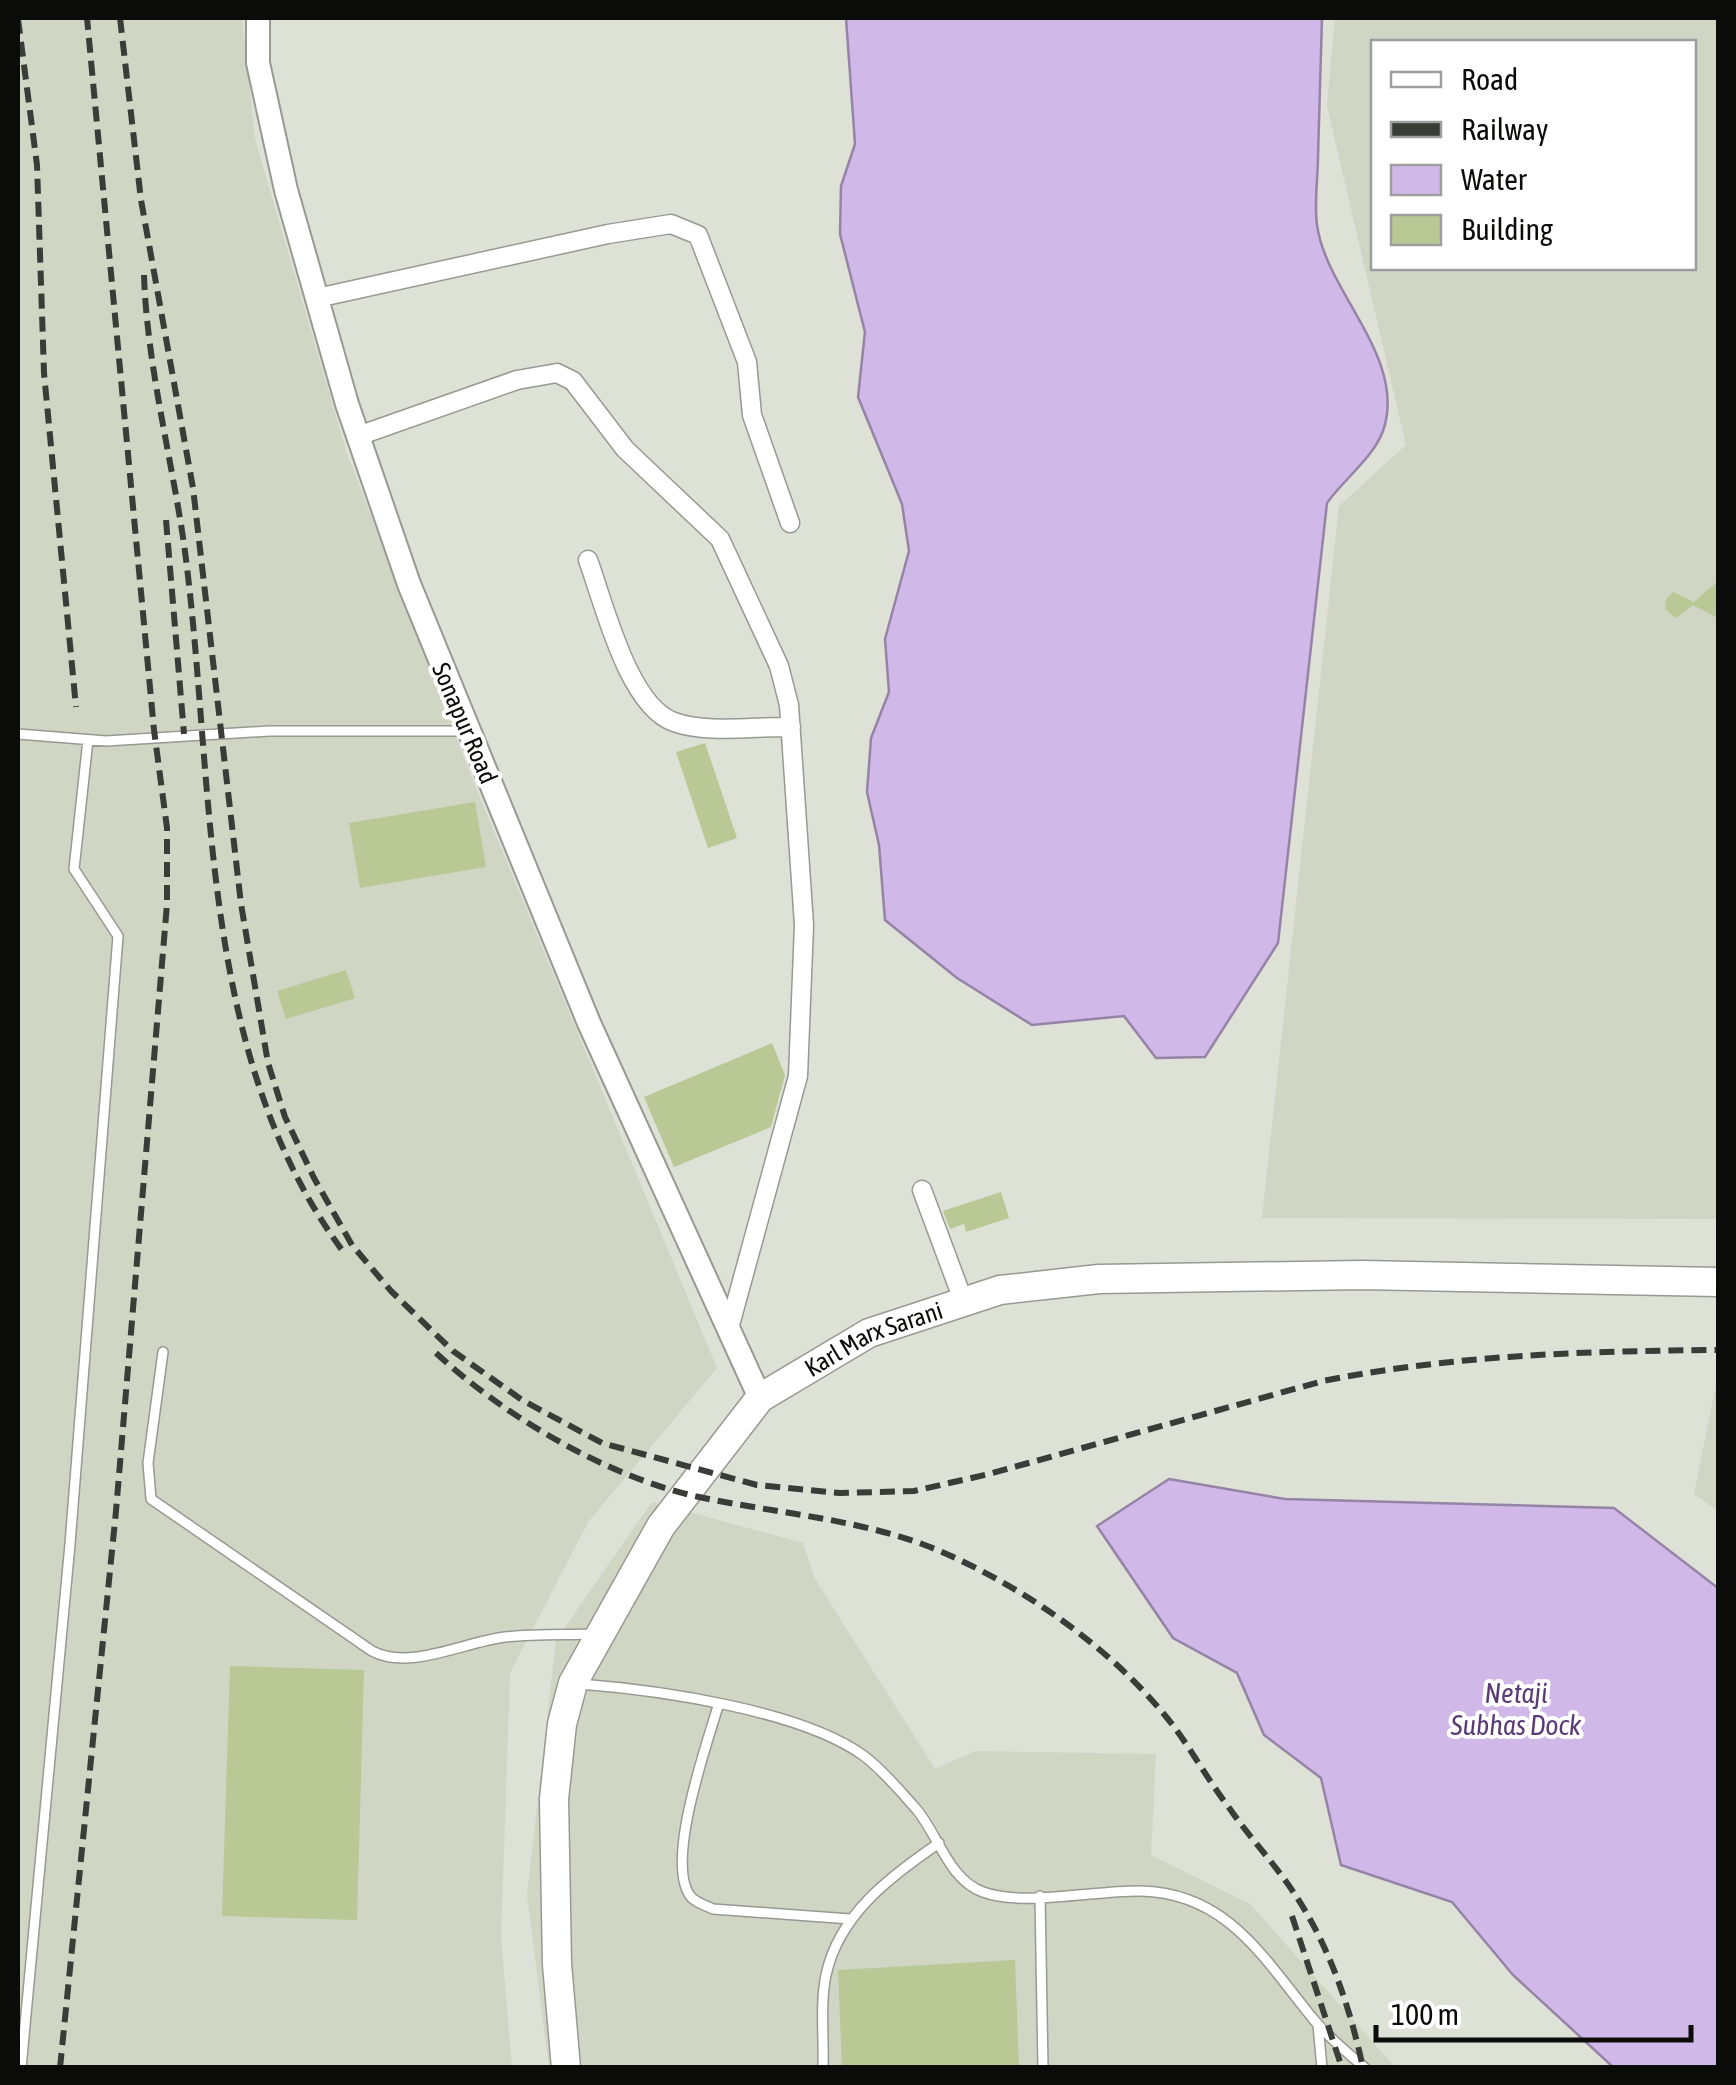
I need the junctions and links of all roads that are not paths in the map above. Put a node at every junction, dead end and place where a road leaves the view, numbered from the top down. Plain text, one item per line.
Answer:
1 (258, 18) edge
2 (317, 298) junction
3 (358, 436) junction
4 (790, 523) dead end
5 (588, 560) dead end
6 (791, 727) junction
7 (466, 731) junction
8 (18, 734) edge
9 (88, 740) junction
10 (922, 1190) dead end
11 (1718, 1282) edge
12 (962, 1300) junction
13 (730, 1324) junction
14 (163, 1352) dead end
15 (760, 1398) junction
16 (600, 1634) junction
17 (573, 1684) junction
18 (718, 1706) junction
19 (938, 1843) junction
20 (1040, 1896) junction
21 (850, 1919) junction
22 (1318, 2025) junction
23 (22, 2068) edge
24 (566, 2068) edge
25 (823, 2068) edge
26 (1043, 2068) edge
27 (1322, 2068) edge
28 (1365, 2068) edge

1 - 2 street, Sonapur Road
2 - 3 street, Sonapur Road
2 - 4 street
3 - 6 street
3 - 7 street, Sonapur Road
5 - 6 street
6 - 13 street
7 - 9 lane
7 - 13 street, Sonapur Road
8 - 9 lane
9 - 23 lane
10 - 12 street
11 - 12 main road, Karl Marx Sarani
12 - 15 main road, Karl Marx Sarani
13 - 15 street, Sonapur Road
14 - 16 lane
15 - 16 main road, Karl Marx Sarani
16 - 17 main road, Karl Marx Sarani
17 - 18 lane
17 - 24 main road, Karl Marx Sarani
18 - 19 lane
18 - 21 lane
19 - 20 lane
19 - 21 lane
20 - 22 lane
20 - 26 lane
21 - 25 lane
22 - 27 lane
22 - 28 lane

